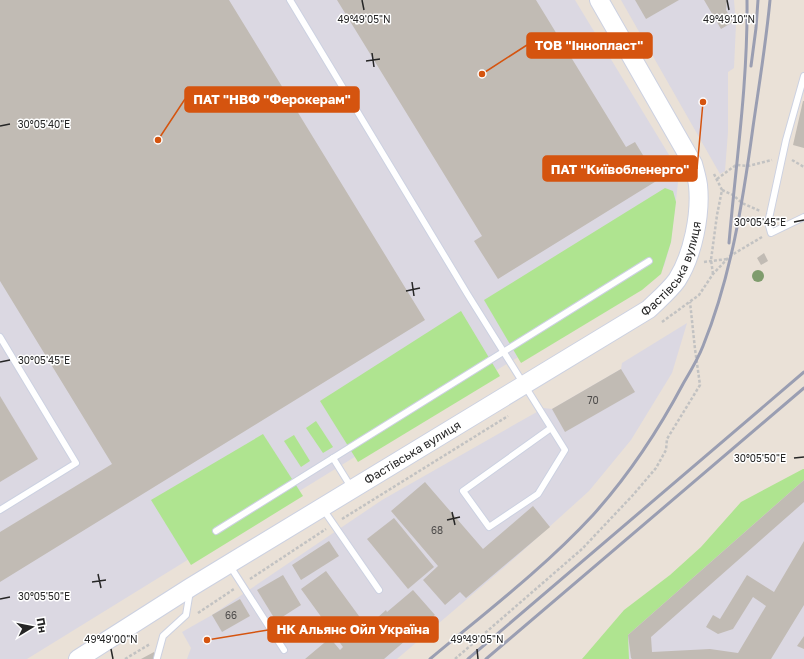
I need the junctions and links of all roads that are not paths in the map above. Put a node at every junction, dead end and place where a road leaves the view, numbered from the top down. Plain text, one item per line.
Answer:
1 (290, 0) edge
2 (599, 0) edge
3 (804, 76) edge
4 (804, 217) edge
5 (649, 261) dead end
6 (0, 336) edge
7 (504, 352) junction
8 (524, 385) junction
9 (551, 428) junction
10 (333, 458) junction
11 (352, 489) junction
12 (322, 508) junction
13 (0, 510) edge
14 (216, 530) dead end
15 (229, 564) junction
16 (191, 587) junction
17 (379, 590) dead end
18 (284, 650) dead end
19 (157, 658) edge
20 (78, 659) edge

1 - 7 lane
2 - 8 street, Фастівська вулиця
3 - 4 lane
5 - 7 lane
6 - 13 lane
7 - 8 lane
7 - 10 lane
8 - 9 lane
8 - 11 street, Фастівська вулиця
9 - 9 lane
10 - 11 lane
10 - 14 lane
11 - 12 street, Фастівська вулиця
12 - 15 street, Фастівська вулиця
12 - 17 lane
15 - 16 street, Фастівська вулиця
15 - 18 lane
16 - 19 lane
16 - 20 street, Фастівська вулиця

